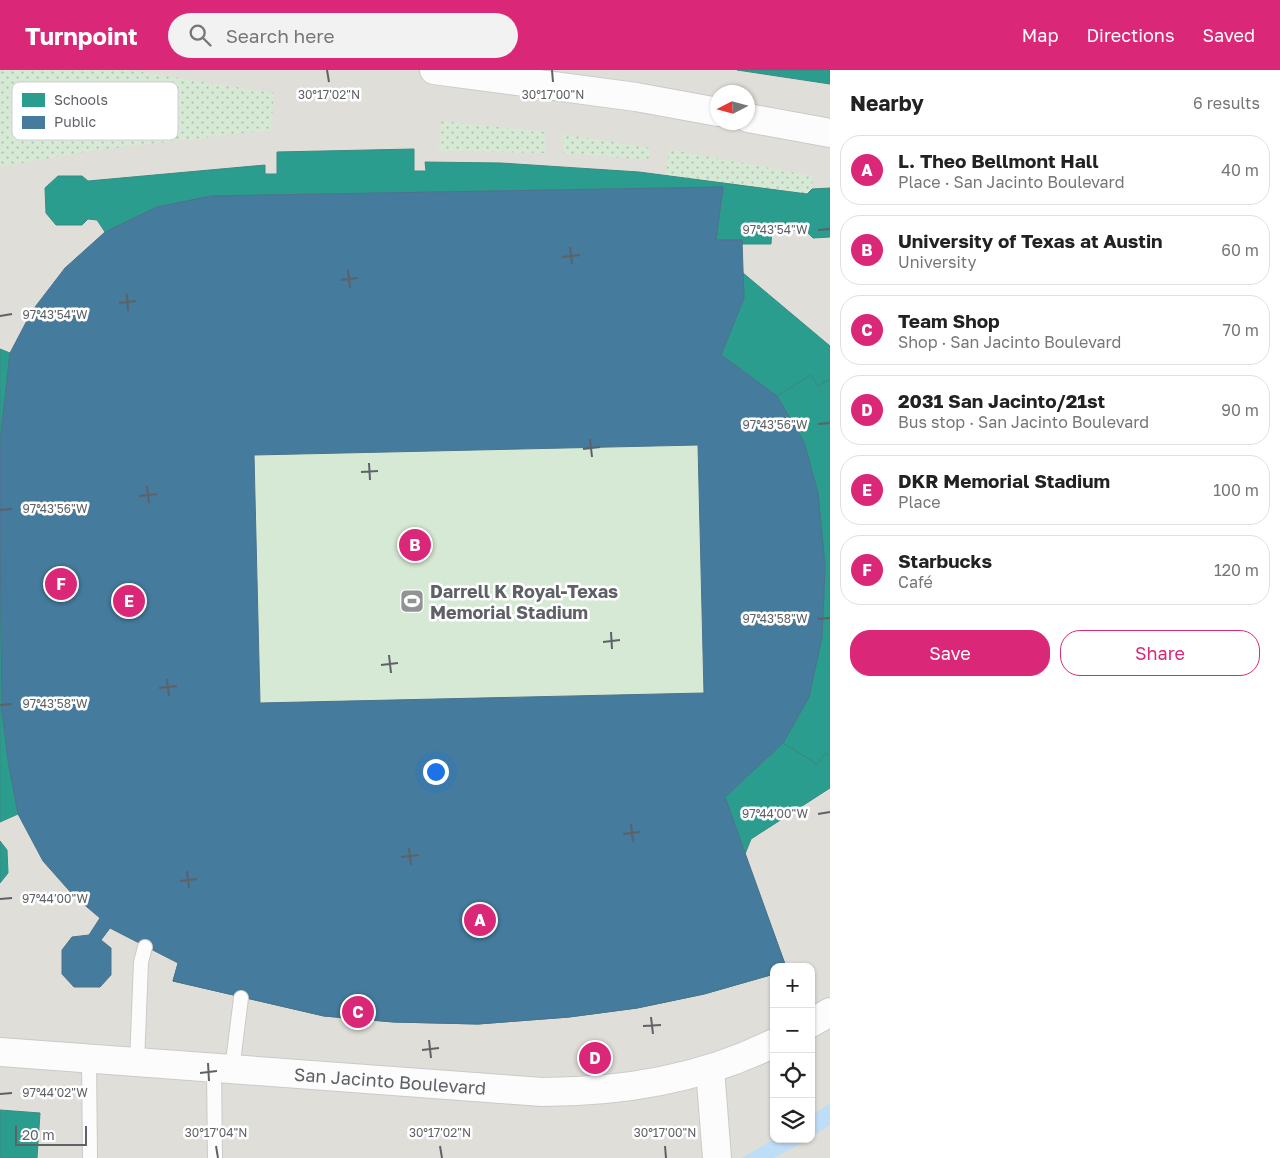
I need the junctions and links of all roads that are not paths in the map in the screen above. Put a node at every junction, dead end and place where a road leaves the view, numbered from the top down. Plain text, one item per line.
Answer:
1 (434, 70) edge
2 (710, 111) edge
3 (755, 119) edge
4 (830, 133) edge
5 (145, 947) dead end
6 (241, 998) dead end
7 (830, 1012) edge
8 (815, 1021) edge
9 (770, 1045) edge
10 (0, 1052) edge
11 (89, 1059) junction
12 (137, 1062) junction
13 (223, 1069) junction
14 (710, 1069) junction
15 (90, 1158) edge
16 (215, 1158) edge
17 (717, 1158) edge

1 - 2 street
3 - 4 street
5 - 12 lane
6 - 13 lane
7 - 8 street
9 - 14 street, San Jacinto Boulevard
10 - 11 street, San Jacinto Boulevard
11 - 12 street, San Jacinto Boulevard
11 - 15 lane
12 - 13 street, San Jacinto Boulevard
13 - 14 street, San Jacinto Boulevard
13 - 16 lane
14 - 17 street

